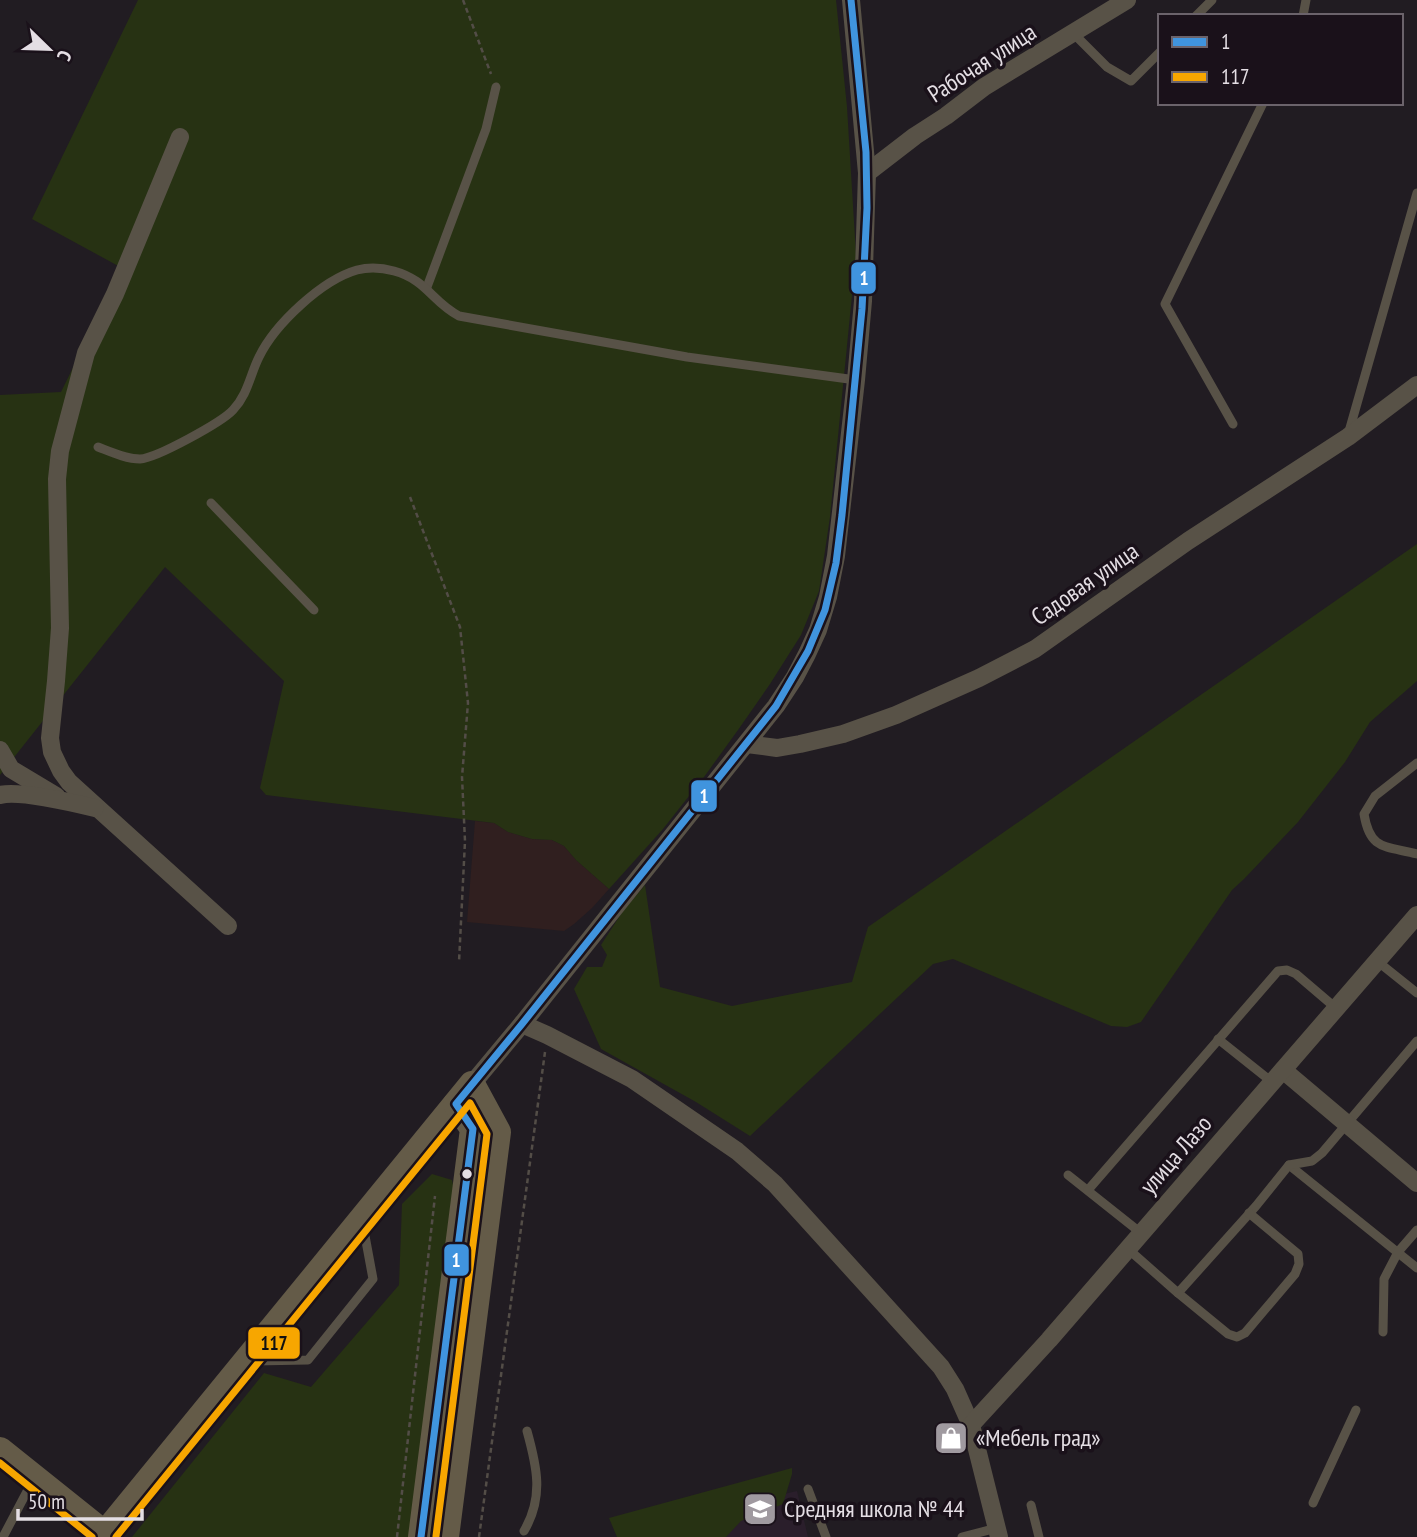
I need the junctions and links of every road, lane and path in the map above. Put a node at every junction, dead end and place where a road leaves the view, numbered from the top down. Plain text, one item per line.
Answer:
1 (463, 0) edge
2 (851, 0) edge
3 (1127, 0) edge
4 (1212, 0) edge
5 (1198, 14) edge
6 (1073, 33) junction
7 (1158, 54) edge
8 (496, 87) joint
9 (1262, 105) edge
10 (180, 137) dead end
11 (867, 173) junction
12 (1417, 193) edge
13 (427, 287) dead end
14 (856, 380) junction
15 (1417, 385) edge
16 (1233, 425) dead end
17 (1348, 437) junction
18 (99, 447) dead end
19 (410, 497) dead end
20 (211, 503) dead end
21 (314, 610) dead end
22 (747, 744) junction
23 (0, 750) edge
24 (1417, 763) edge
25 (0, 795) edge
26 (65, 802) junction
27 (98, 809) junction
28 (1417, 853) edge
29 (1417, 915) edge
30 (228, 926) dead end
31 (1377, 961) junction
32 (459, 962) dead end
33 (1417, 993) edge
34 (1336, 1009) junction
35 (522, 1024) junction
36 (547, 1035) junction
37 (1219, 1039) junction
38 (1417, 1041) edge
39 (1277, 1076) junction
40 (464, 1094) junction
41 (1347, 1124) junction
42 (1289, 1165) junction
43 (1068, 1175) dead end
44 (1417, 1182) edge
45 (1088, 1190) junction
46 (435, 1196) dead end
47 (1249, 1213) junction
48 (362, 1220) junction
49 (1417, 1230) edge
50 (1141, 1233) junction
51 (1128, 1248) junction
52 (1398, 1252) junction
53 (1417, 1268) edge
54 (1178, 1293) junction
55 (1382, 1332) dead end
56 (246, 1361) junction
57 (1356, 1410) dead end
58 (971, 1425) junction
59 (527, 1431) dead end
60 (0, 1450) edge
61 (34, 1477) junction
62 (808, 1489) dead end
63 (1313, 1503) dead end
64 (1031, 1505) dead end
65 (524, 1531) dead end
66 (998, 1533) edge
67 (104, 1536) edge
68 (3, 1537) edge
69 (397, 1537) edge
70 (421, 1537) edge
71 (446, 1537) edge
72 (479, 1537) edge
73 (825, 1537) edge
74 (962, 1537) edge
75 (1039, 1537) edge

1 - 8 path
2 - 11 street
3 - 6 street, Рабочая улица
4 - 5 lane
6 - 7 lane
6 - 11 street, Рабочая улица
8 - 13 lane
9 - 16 lane
10 - 27 street
11 - 14 street
12 - 17 lane
14 - 18 lane
14 - 22 street
15 - 17 street, Садовая улица
17 - 22 street, Садовая улица
19 - 32 path
20 - 21 lane
22 - 35 street
23 - 26 street
24 - 28 lane
25 - 26 street
26 - 27 street
27 - 30 street
29 - 31 street, улица Лазо
31 - 33 lane
31 - 34 street, улица Лазо
34 - 37 lane
34 - 39 street, улица Лазо
35 - 36 street
35 - 40 street
36 - 58 street
36 - 72 path
37 - 39 lane
37 - 45 lane
38 - 41 lane
39 - 41 street
39 - 50 street, улица Лазо
40 - 48 main road
40 - 70 main road
40 - 71 main road
41 - 42 lane
41 - 44 street
42 - 47 lane
42 - 52 lane
43 - 45 lane
45 - 50 lane
46 - 69 path
47 - 54 lane
47 - 54 lane
48 - 56 main road
48 - 56 lane
49 - 52 lane
50 - 51 street, улица Лазо
51 - 54 lane
51 - 58 street, улица Лазо
52 - 53 lane
52 - 55 lane
56 - 67 main road
57 - 63 lane
58 - 66 street
59 - 65 lane
60 - 61 main road
61 - 67 main road
61 - 68 lane
62 - 73 lane
64 - 75 lane
66 - 74 lane

